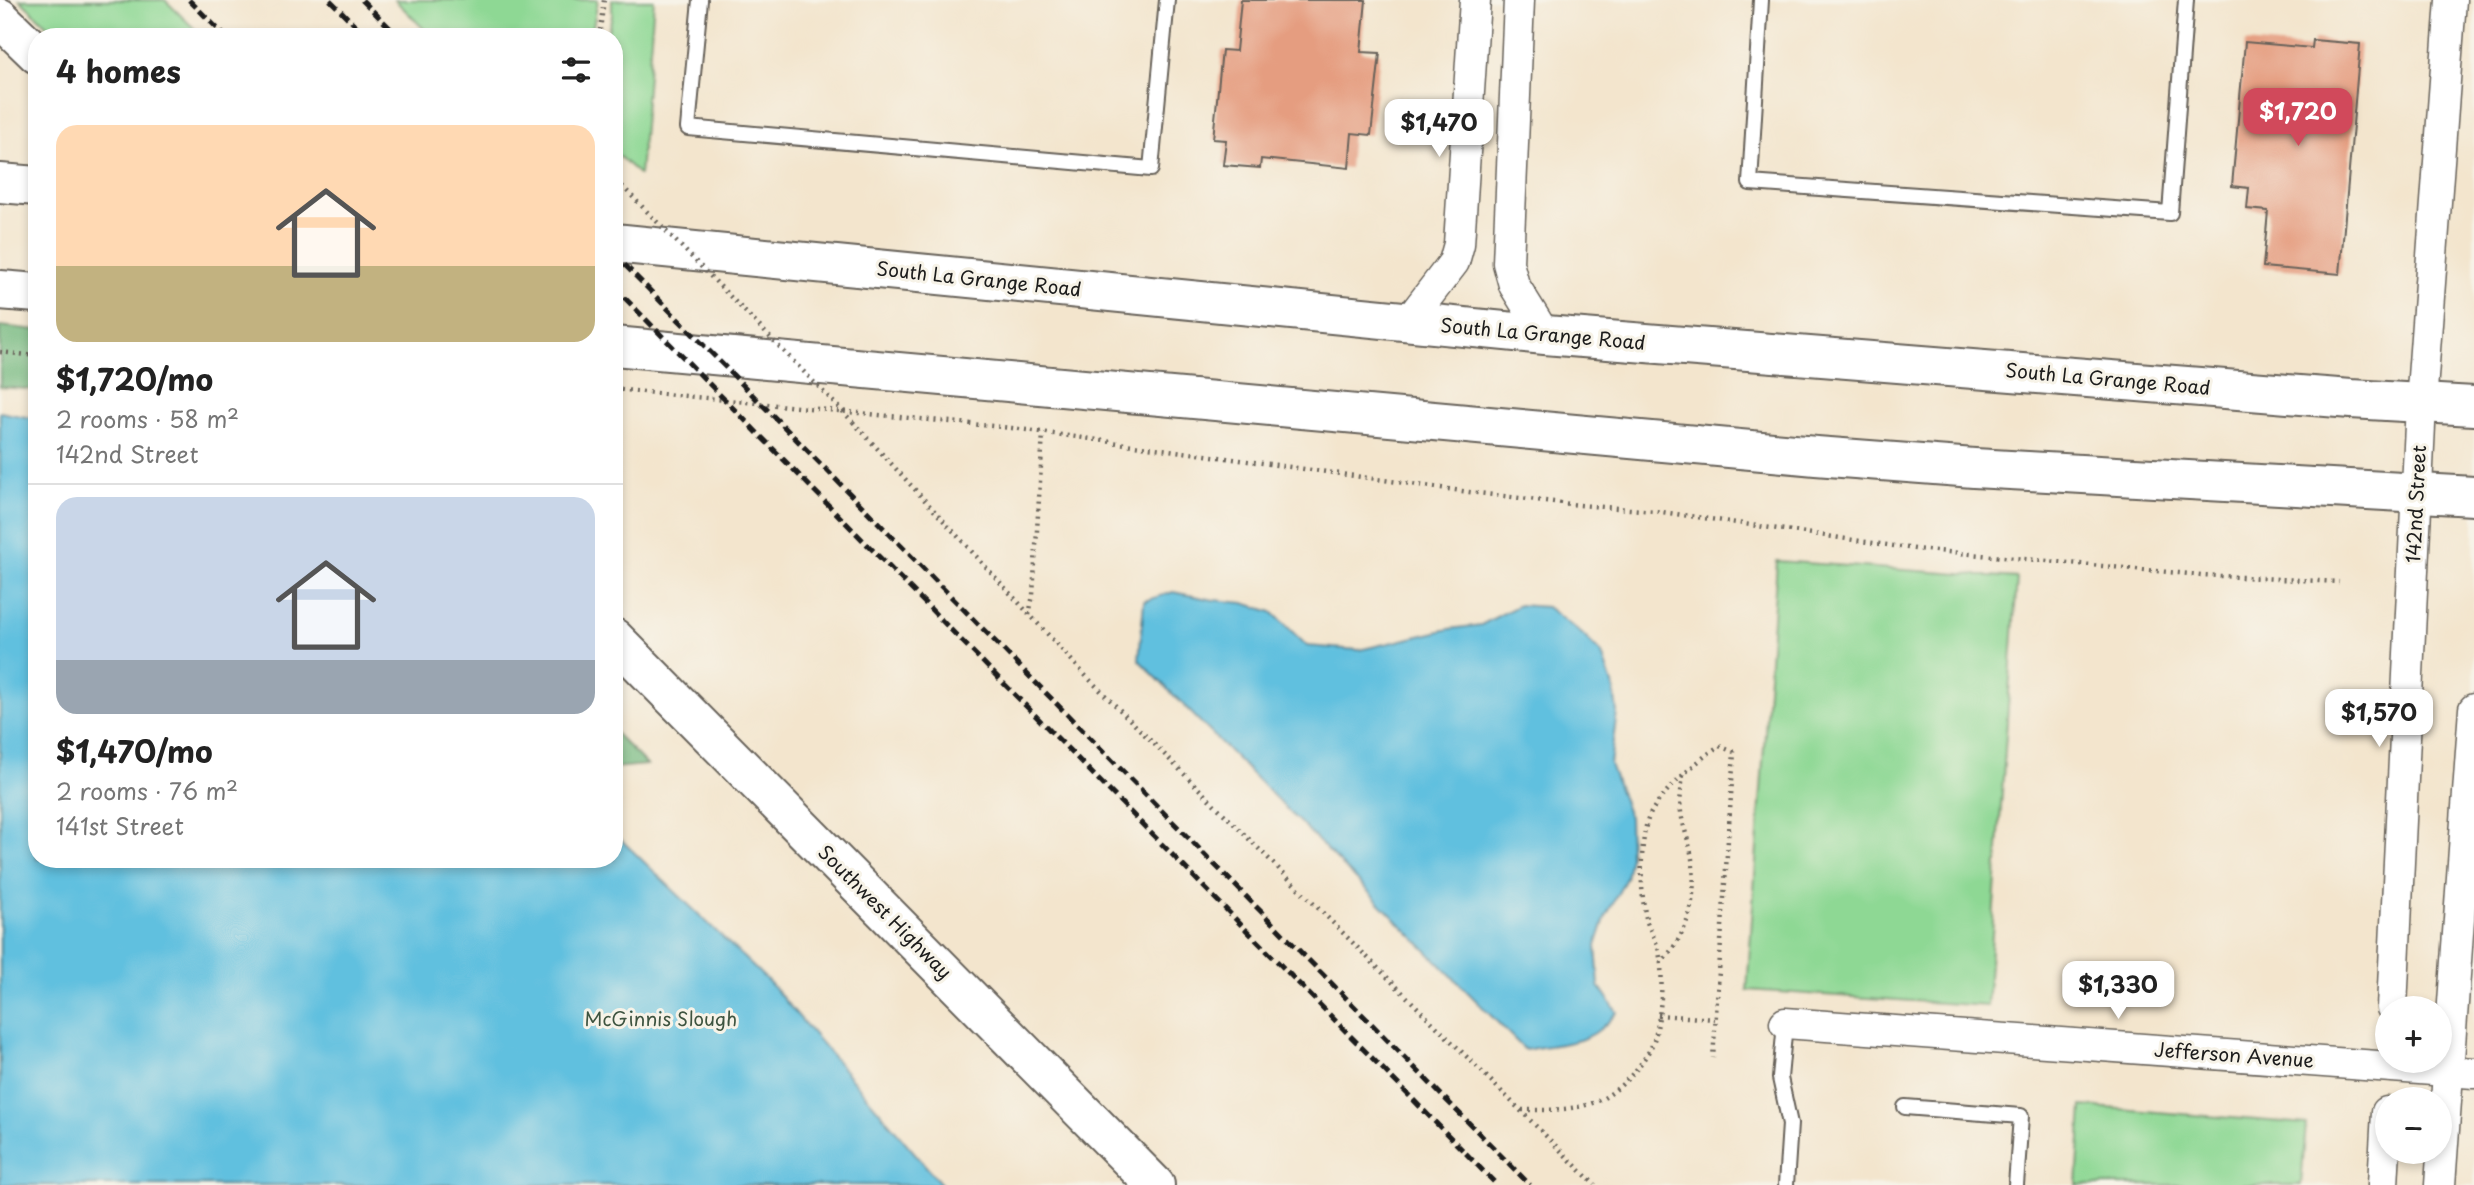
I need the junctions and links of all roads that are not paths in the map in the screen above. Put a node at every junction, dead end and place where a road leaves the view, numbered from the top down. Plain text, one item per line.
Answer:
1 (700, 0) edge
2 (1167, 0) edge
3 (1475, 0) edge
4 (1519, 0) edge
5 (1761, 0) edge
6 (2186, 0) edge
7 (2451, 0) edge
8 (0, 18) edge
9 (28, 45) edge
10 (0, 183) edge
11 (28, 185) edge
12 (623, 244) edge
13 (0, 290) edge
14 (28, 292) edge
15 (1408, 322) junction
16 (1545, 335) junction
17 (623, 347) edge
18 (2421, 404) junction
19 (2474, 406) edge
20 (2417, 492) junction
21 (2474, 496) edge
22 (623, 647) edge
23 (2474, 709) edge
24 (2393, 996) edge
25 (1785, 1023) joint
26 (2375, 1062) edge
27 (2461, 1072) edge
28 (1905, 1107) dead end
29 (2384, 1164) edge
30 (1155, 1185) edge
31 (1786, 1185) edge
32 (2016, 1185) edge
33 (2383, 1185) edge
34 (2440, 1185) edge

1 - 2 lane
3 - 15 street
4 - 16 street
5 - 6 lane
7 - 18 street, 142nd Street
8 - 9 main road
10 - 11 main road
12 - 15 main road, South La Grange Road
13 - 14 main road
15 - 16 main road, South La Grange Road
16 - 18 main road, South La Grange Road
17 - 20 main road
18 - 19 main road, South La Grange Road
18 - 20 street, 142nd Street
20 - 21 main road
20 - 24 street, 142nd Street
22 - 30 main road, Southwest Highway
23 - 27 street
25 - 26 street, Jefferson Avenue
25 - 31 lane
27 - 34 street
28 - 32 lane
29 - 33 street

